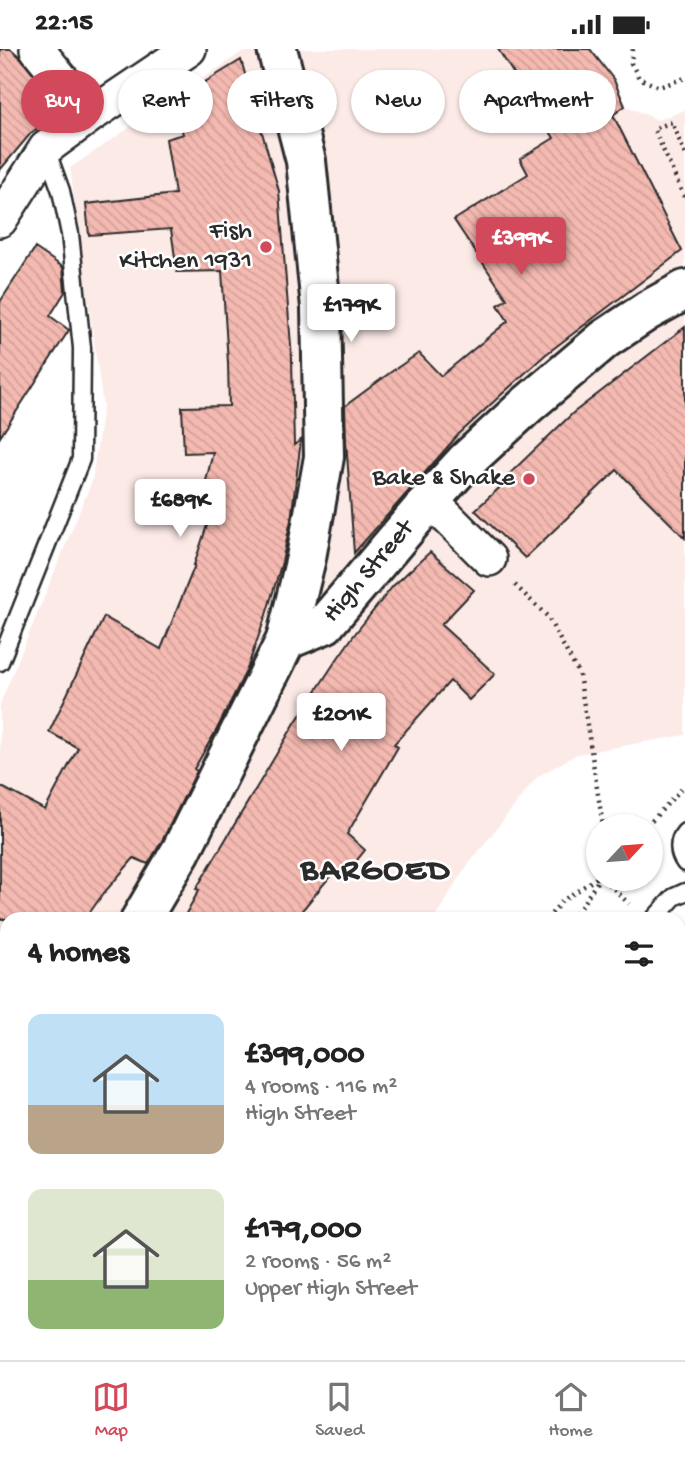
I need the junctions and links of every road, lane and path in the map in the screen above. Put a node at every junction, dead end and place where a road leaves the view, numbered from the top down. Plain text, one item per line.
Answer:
1 (37, 49) edge
2 (189, 49) edge
3 (276, 49) edge
4 (633, 49) edge
5 (54, 70) edge
6 (685, 78) edge
7 (104, 105) edge
8 (65, 133) edge
9 (46, 148) junction
10 (685, 154) edge
11 (685, 199) edge
12 (0, 221) edge
13 (685, 289) edge
14 (430, 500) junction
15 (489, 559) joint
16 (286, 639) junction
17 (0, 662) edge
18 (685, 785) edge
19 (601, 814) edge
20 (658, 814) edge
21 (685, 832) edge
22 (685, 863) edge
23 (586, 887) edge
24 (592, 891) edge
25 (615, 891) edge
26 (685, 892) edge
27 (145, 912) edge
28 (553, 912) edge
29 (578, 912) edge
30 (637, 912) dead end
31 (660, 912) edge

1 - 5 street
2 - 7 street
3 - 16 street
4 - 6 path
8 - 9 street
9 - 12 street
9 - 17 lane
10 - 11 path
13 - 14 street, High Street
14 - 15 street
14 - 16 street, High Street
15 - 19 path
16 - 27 street
18 - 20 path
21 - 22 lane
23 - 28 path
24 - 29 path
25 - 30 path
26 - 31 lane

